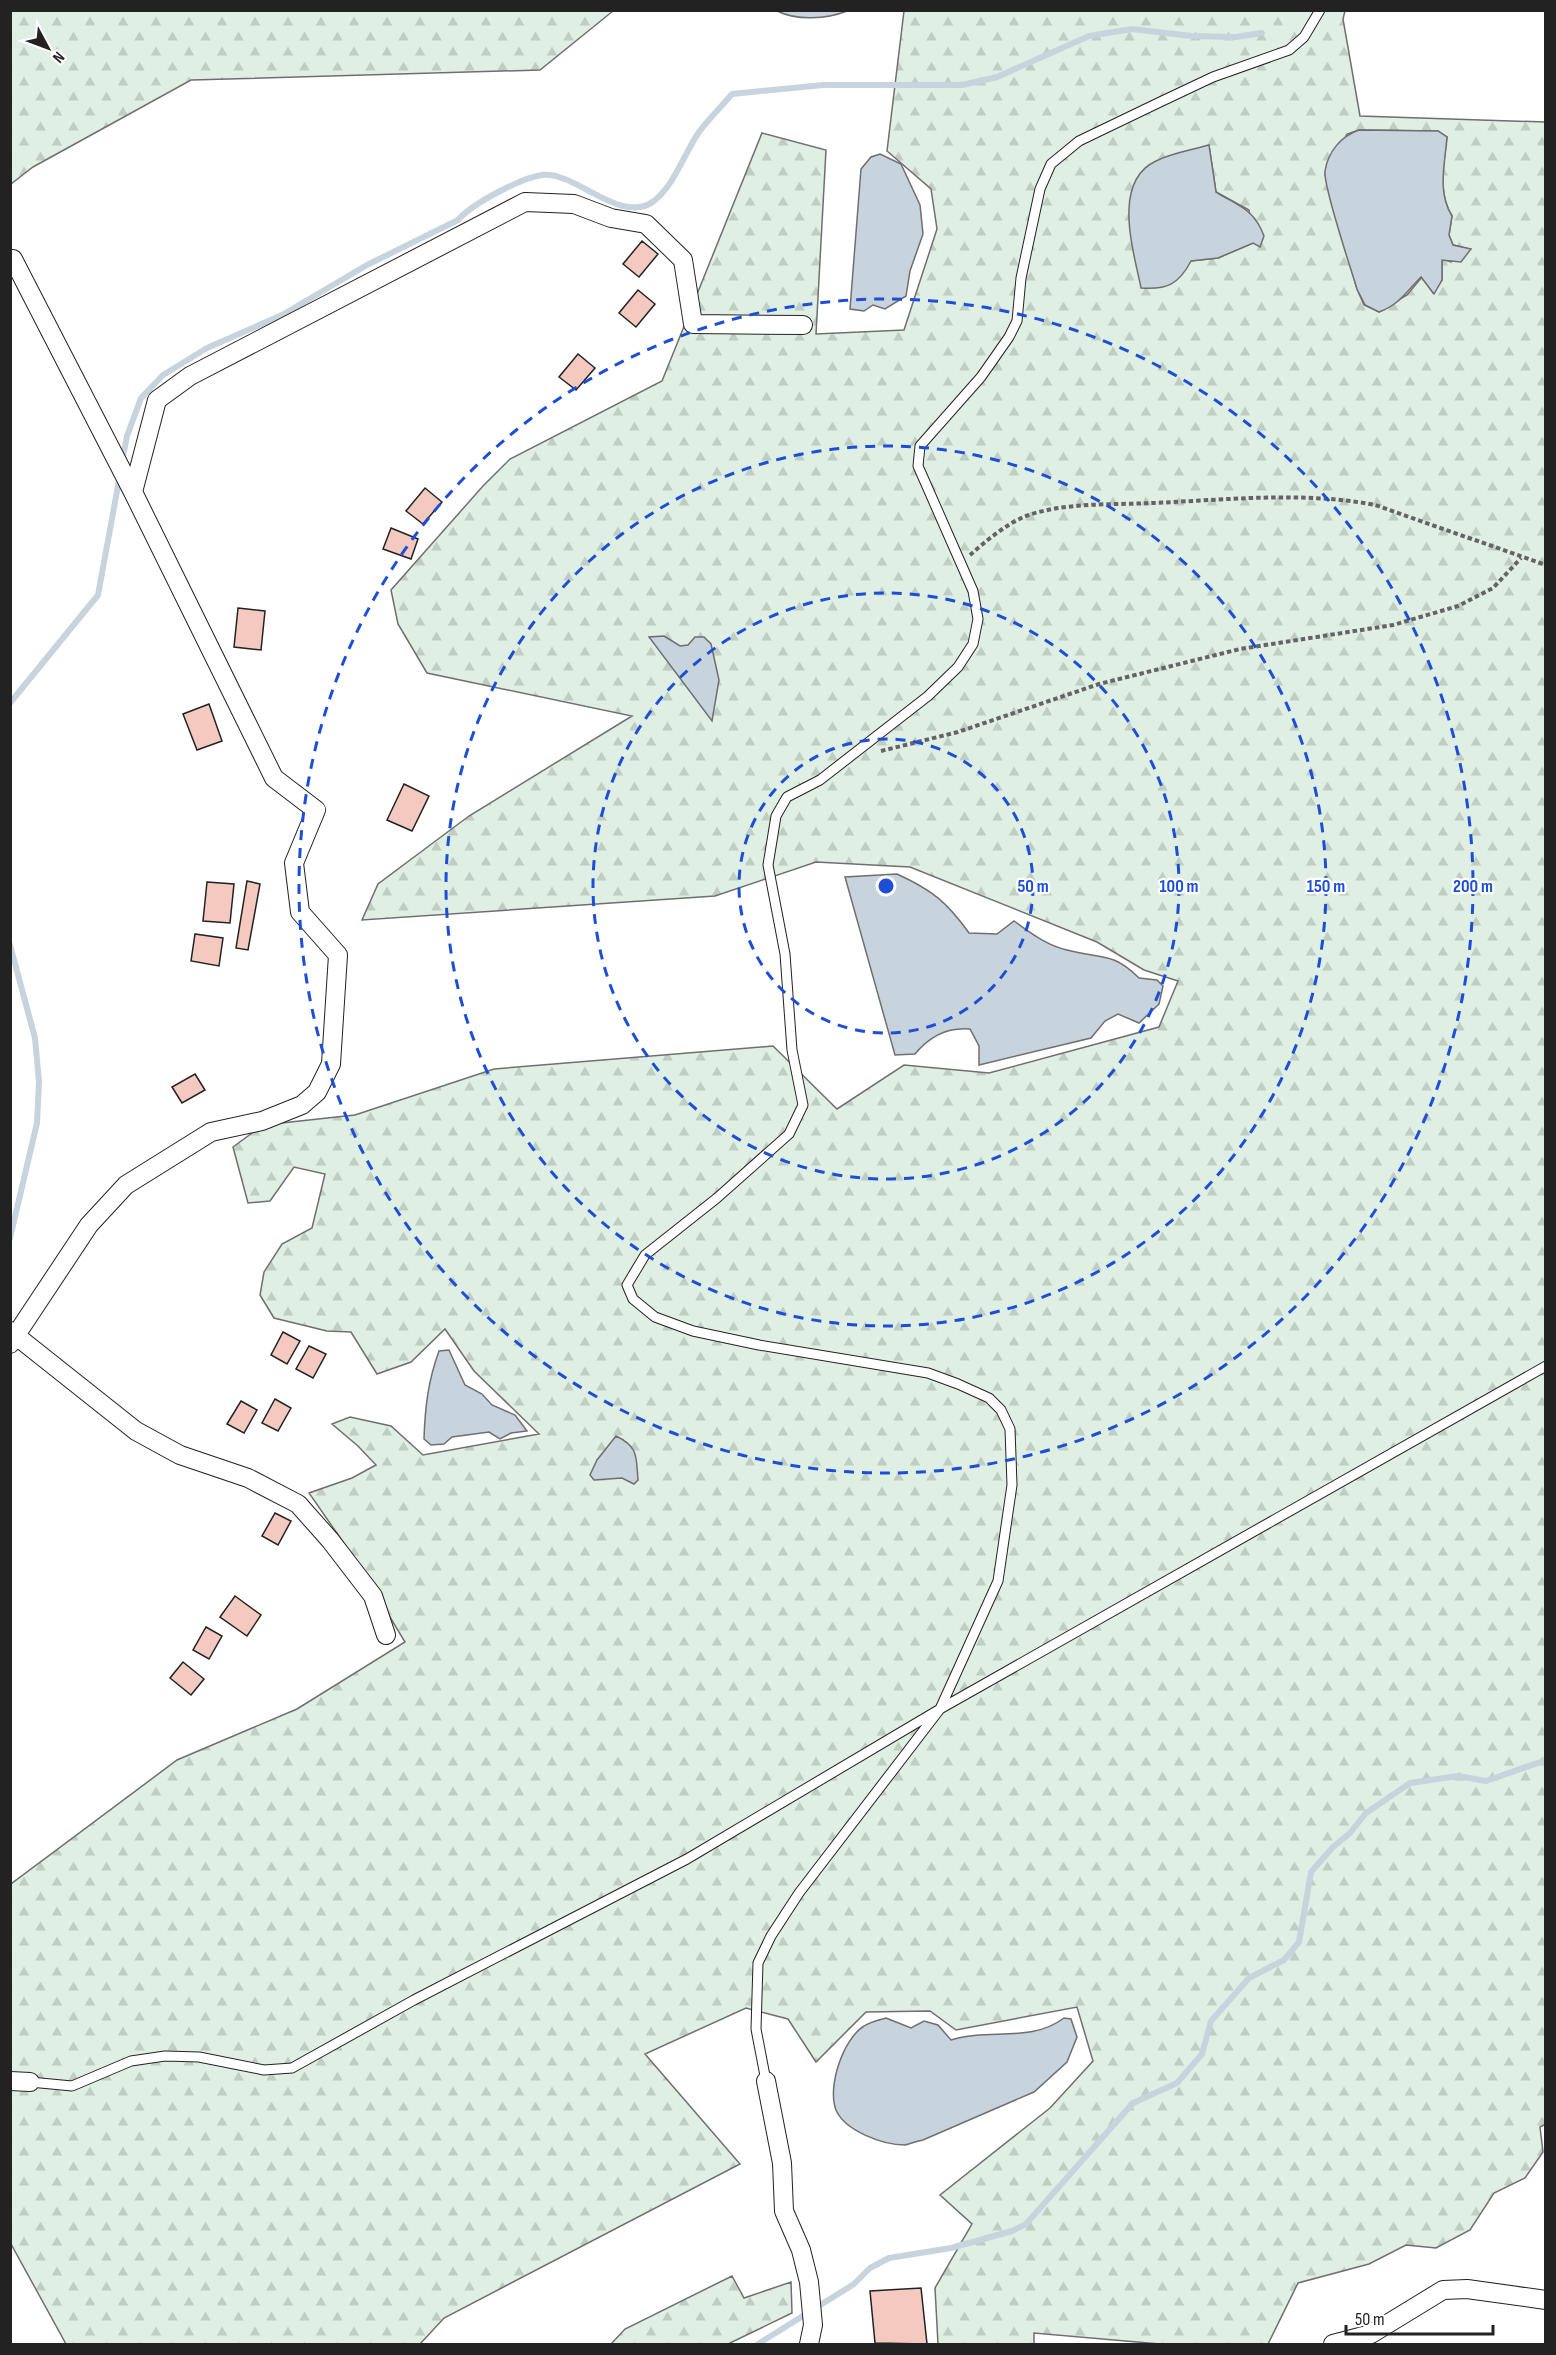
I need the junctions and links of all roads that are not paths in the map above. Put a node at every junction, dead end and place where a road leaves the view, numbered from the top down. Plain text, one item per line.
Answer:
1 (1320, 10) edge
2 (13, 259) dead end
3 (803, 325) dead end
4 (133, 492) junction
5 (13, 1337) edge
6 (1545, 1366) edge
7 (386, 1635) dead end
8 (940, 1709) junction
9 (766, 2080) joint
10 (10, 2081) edge
11 (30, 2082) joint
12 (1545, 2300) edge
13 (809, 2344) edge
14 (1333, 2344) edge

1 - 8 lane
2 - 4 street
3 - 4 street
4 - 5 street
5 - 7 street
6 - 8 lane
8 - 9 lane
8 - 11 lane
9 - 13 street
10 - 11 street
12 - 14 street

